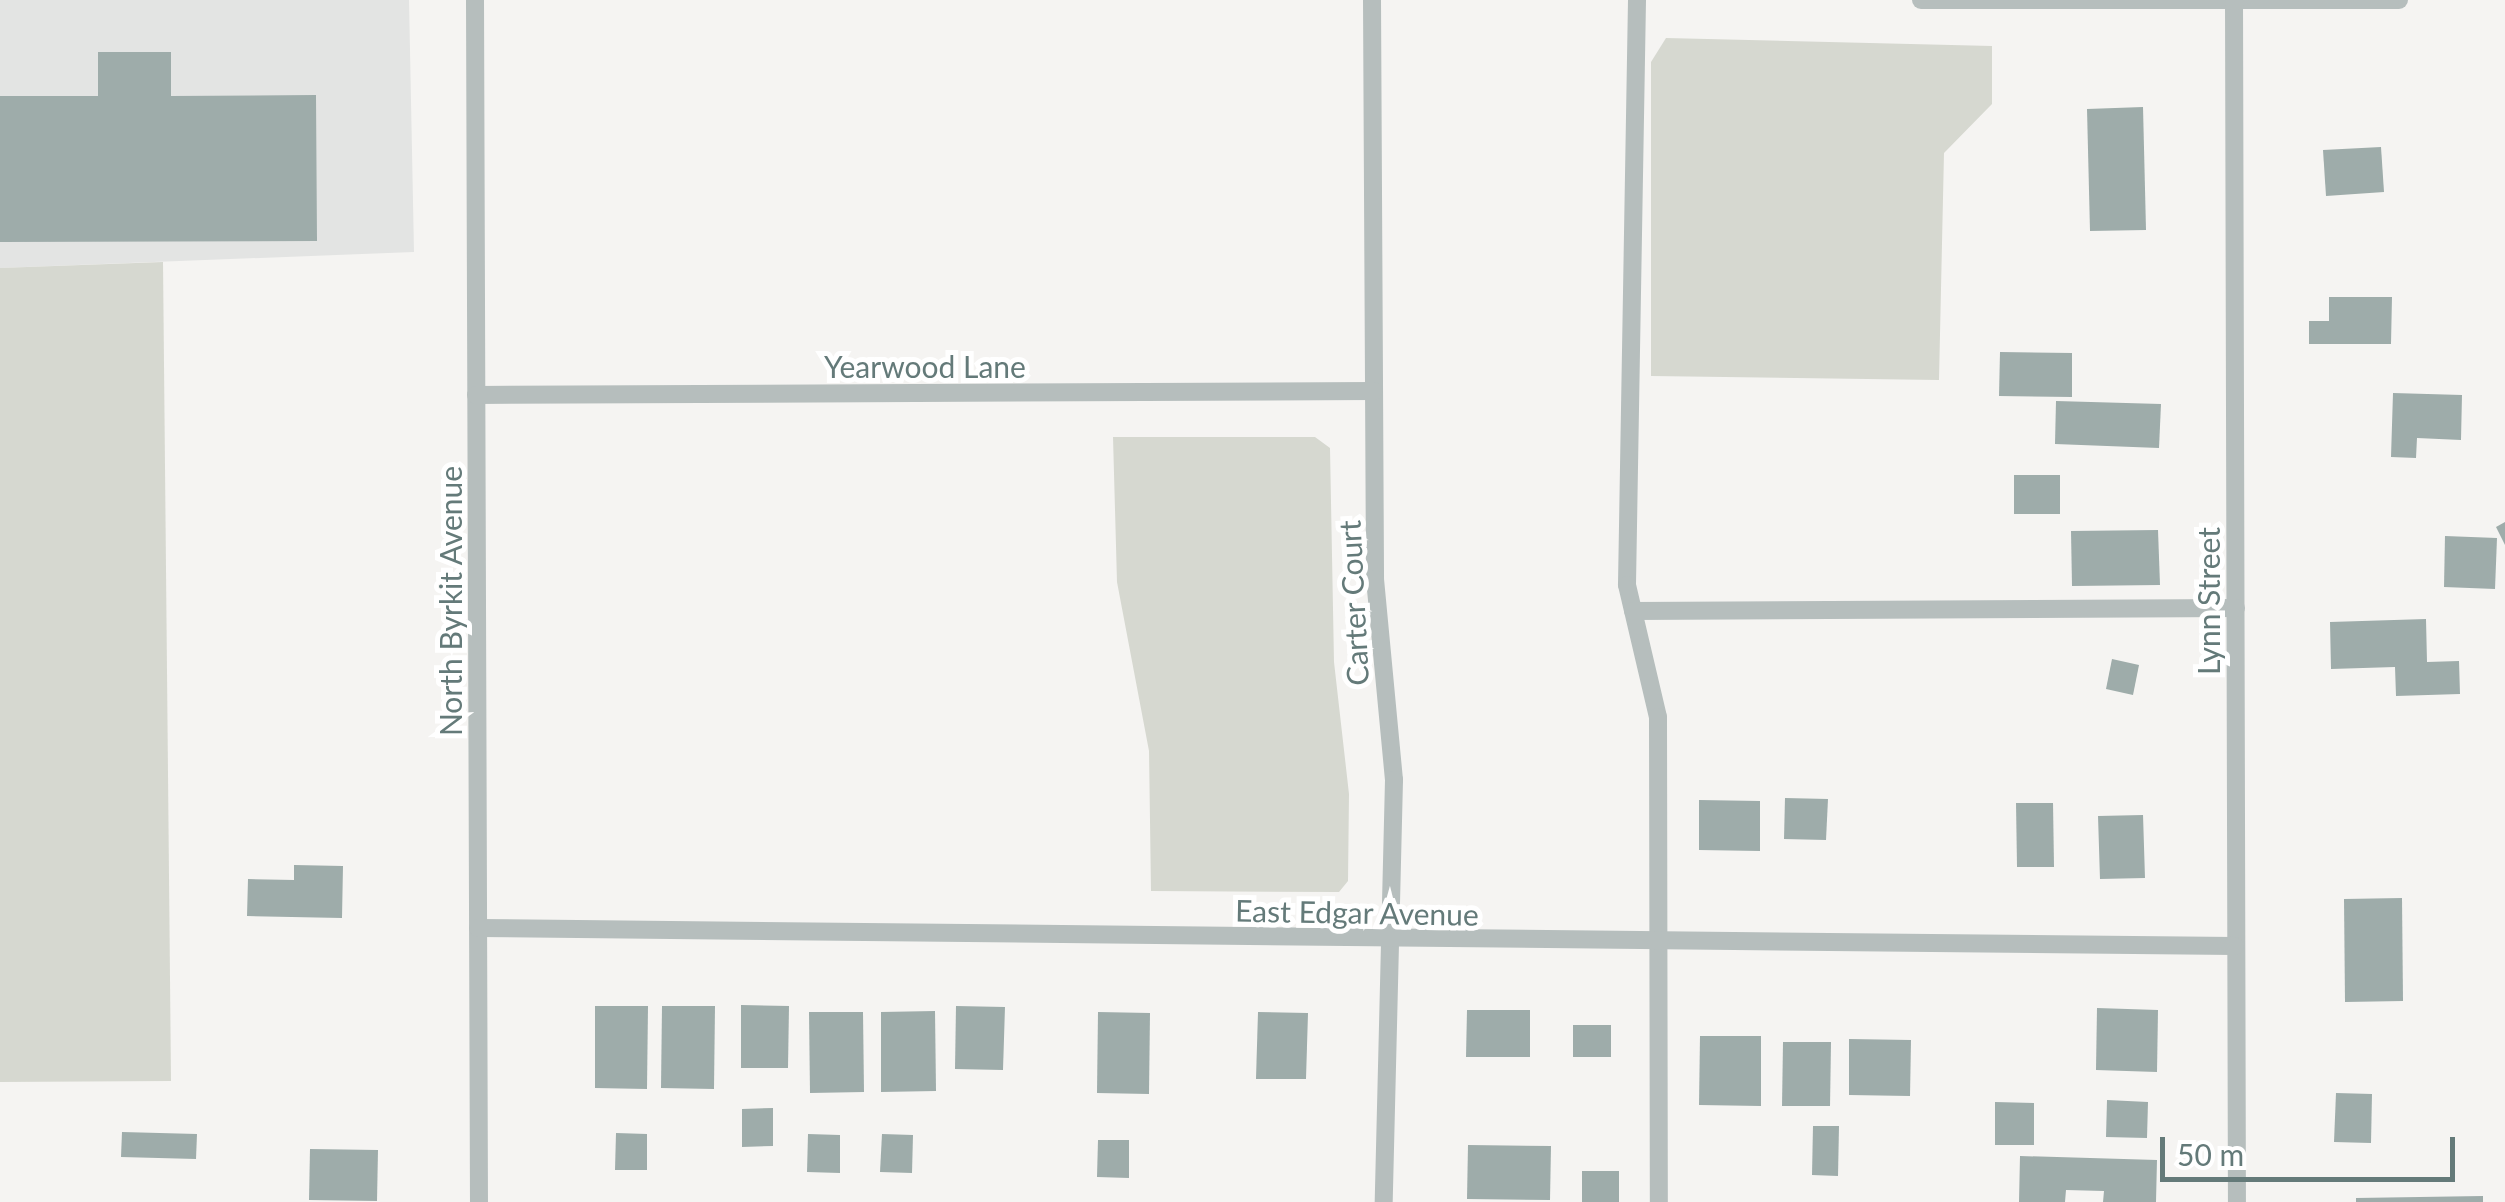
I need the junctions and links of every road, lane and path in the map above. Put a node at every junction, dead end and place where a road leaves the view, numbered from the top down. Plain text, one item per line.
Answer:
1 (475, 0) edge
2 (1372, 0) edge
3 (1636, 0) edge
4 (1920, 0) edge
5 (2399, 0) edge
6 (2234, 2) edge
7 (1374, 391) junction
8 (476, 395) junction
9 (2236, 608) junction
10 (1633, 611) junction
11 (478, 928) junction
12 (1392, 940) junction
13 (1658, 943) junction
14 (2235, 946) junction
15 (479, 1202) edge
16 (1384, 1202) edge
17 (1659, 1202) edge
18 (2237, 1202) edge

1 - 8 street, North Byrkit Avenue
2 - 7 street, Carter Court
3 - 10 street
4 - 6 street
5 - 6 street
6 - 9 street, Lynn Street
7 - 8 street, Yearwood Lane
7 - 12 street, Carter Court
8 - 11 street, North Byrkit Avenue
9 - 10 street
9 - 14 street, Lynn Street
10 - 13 street
11 - 12 street, East Edgar Avenue
11 - 15 street, North Byrkit Avenue
12 - 13 street, East Edgar Avenue
12 - 16 street, Carter Court
13 - 14 street, East Edgar Avenue
13 - 17 street
14 - 18 street, Lynn Street

